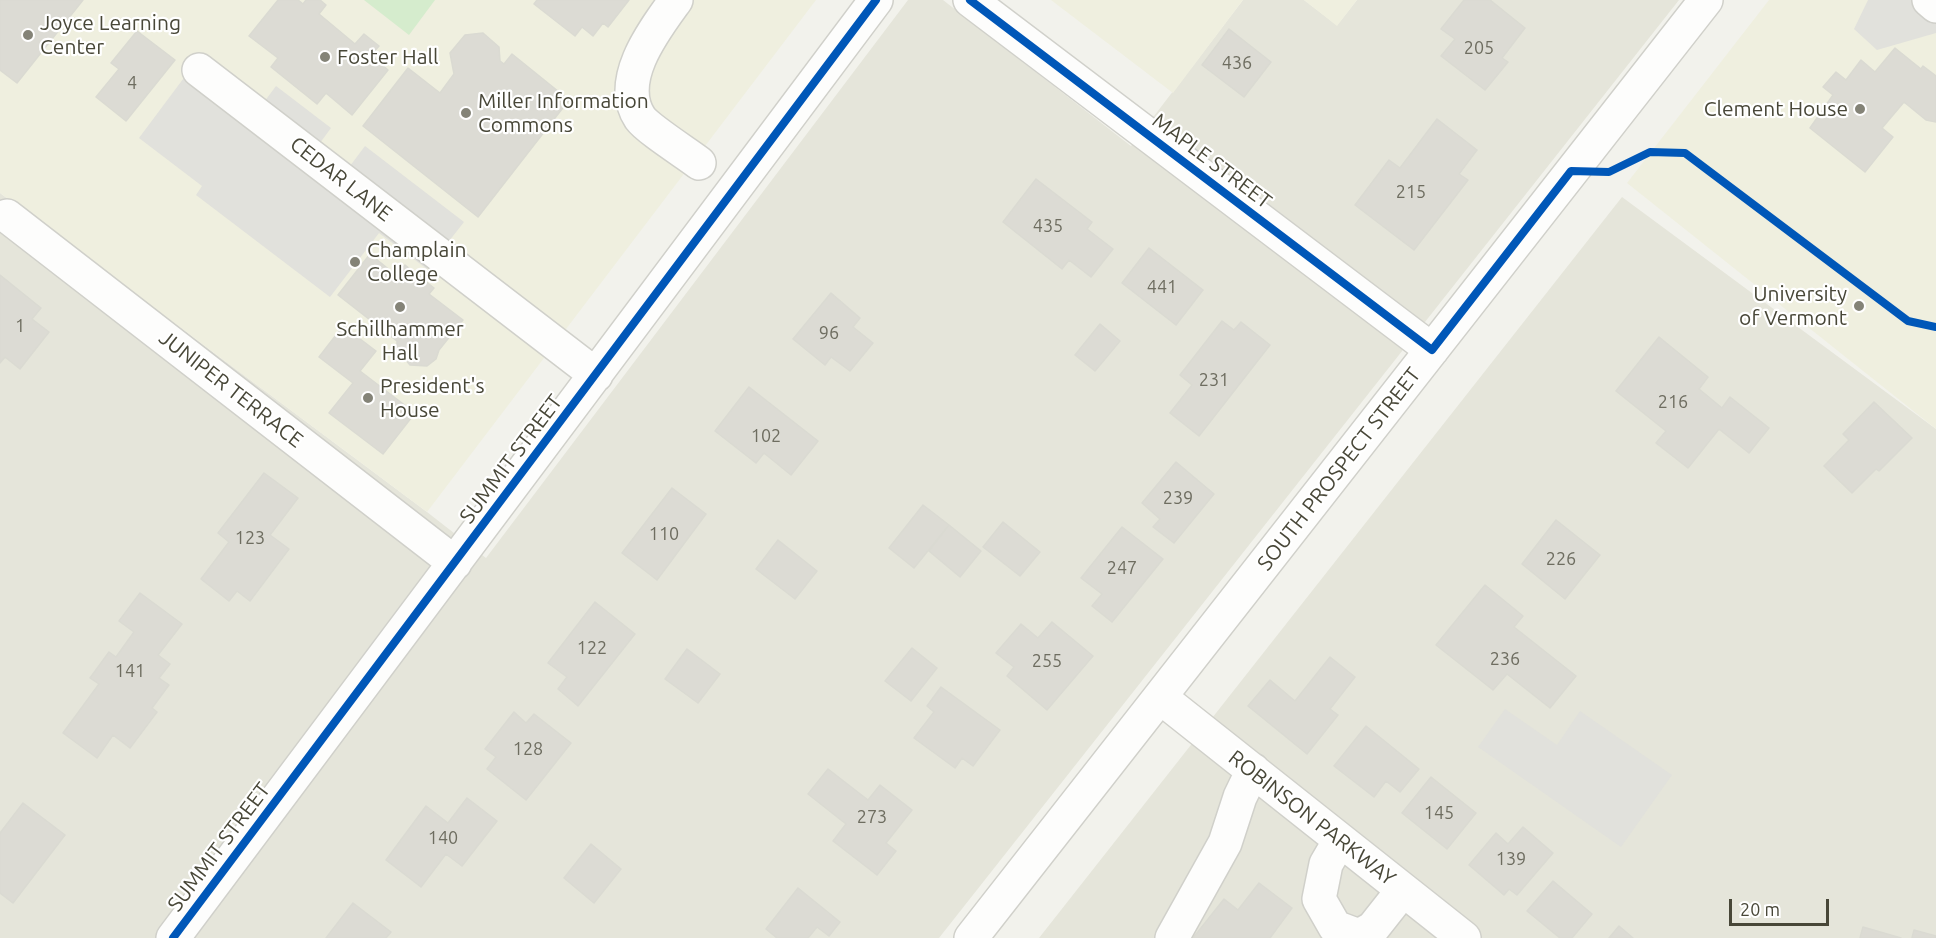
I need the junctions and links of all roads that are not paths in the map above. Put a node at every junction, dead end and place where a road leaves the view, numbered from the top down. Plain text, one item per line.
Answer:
1 (676, 0) edge
2 (876, 0) edge
3 (970, 0) edge
4 (1706, 0) edge
5 (1929, 0) edge
6 (1936, 6) edge
7 (199, 70) dead end
8 (699, 163) dead end
9 (7, 216) dead end
10 (1432, 350) junction
11 (596, 375) junction
12 (455, 563) junction
13 (1160, 697) junction
14 (1252, 770) junction
15 (1340, 840) junction
16 (1403, 890) junction
17 (173, 938) edge
18 (971, 938) edge
19 (1172, 938) edge
20 (1464, 938) edge

1 - 8 street
2 - 11 street, SUMMIT STREET
3 - 10 street, MAPLE STREET
4 - 10 street, SOUTH PROSPECT STREET
5 - 6 street
7 - 11 street, CEDAR LANE
9 - 12 street, JUNIPER TERRACE
10 - 13 street, SOUTH PROSPECT STREET
11 - 12 street, SUMMIT STREET
12 - 17 street, SUMMIT STREET
13 - 14 street, ROBINSON PARKWAY
13 - 18 street, SOUTH PROSPECT STREET
14 - 15 street, ROBINSON PARKWAY
14 - 19 street
15 - 16 street, ROBINSON PARKWAY
15 - 16 street
16 - 20 street, ROBINSON PARKWAY

